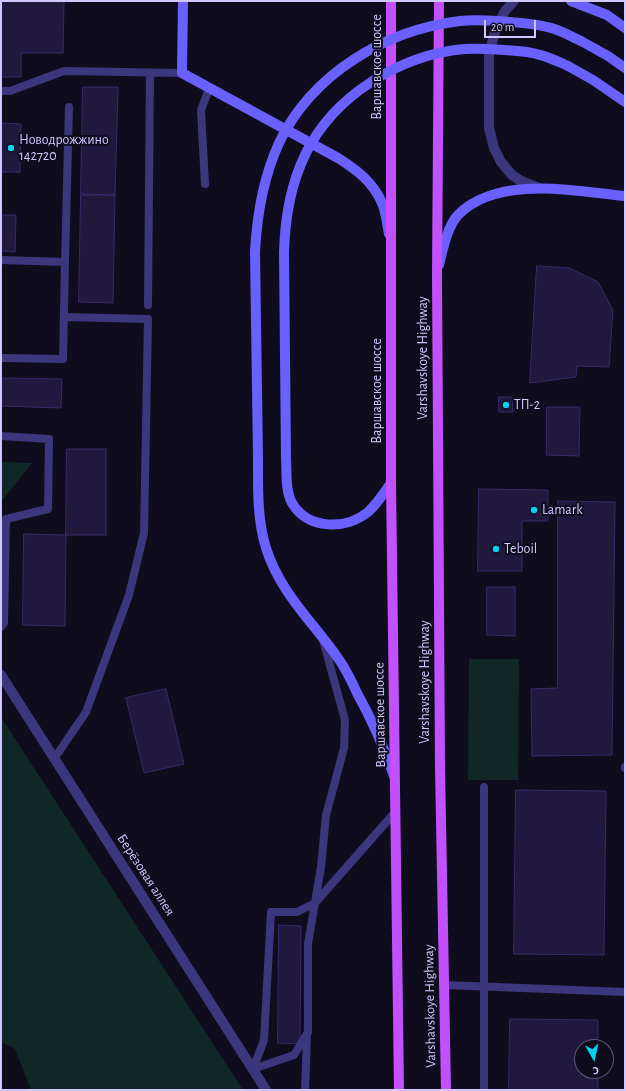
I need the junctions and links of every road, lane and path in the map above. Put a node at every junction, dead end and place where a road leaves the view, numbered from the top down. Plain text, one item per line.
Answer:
1 (183, 1) edge
2 (391, 1) edge
3 (439, 1) edge
4 (514, 1) edge
5 (570, 1) edge
6 (625, 28) edge
7 (625, 68) edge
8 (150, 73) junction
9 (182, 73) junction
10 (209, 89) junction
11 (1, 91) edge
12 (625, 102) edge
13 (69, 107) dead end
14 (205, 184) dead end
15 (539, 188) junction
16 (625, 196) edge
17 (391, 242) junction
18 (1, 260) edge
19 (65, 262) junction
20 (437, 274) junction
21 (148, 305) dead end
22 (64, 317) junction
23 (1, 358) edge
24 (1, 436) edge
25 (391, 483) junction
26 (1, 627) edge
27 (323, 640) junction
28 (1, 675) edge
29 (54, 759) junction
30 (396, 781) junction
31 (484, 787) dead end
32 (396, 811) junction
33 (315, 903) junction
34 (444, 985) junction
35 (484, 986) junction
36 (625, 992) edge
37 (308, 1032) junction
38 (252, 1069) junction
39 (266, 1090) edge
40 (305, 1090) edge
41 (399, 1090) edge
42 (446, 1090) edge
43 (484, 1090) edge

1 - 9 street
2 - 17 main road, Варшавское шоссе
3 - 20 main road
4 - 15 street
5 - 6 street
7 - 27 street, bridge
8 - 9 lane
8 - 11 lane
8 - 21 lane
9 - 10 street
10 - 14 lane
10 - 17 street
12 - 25 street, bridge
13 - 19 lane
15 - 16 street
15 - 20 street
17 - 25 main road, Варшавское шоссе
18 - 19 lane
19 - 22 lane
20 - 34 main road, Varshavskoye Highway
22 - 23 lane
22 - 29 lane
24 - 26 lane
25 - 30 main road, Варшавское шоссе
27 - 30 street
27 - 33 lane
28 - 29 street, Берёзовая аллея
29 - 38 street, Берёзовая аллея
30 - 32 main road
31 - 35 lane
32 - 33 lane
32 - 41 main road
33 - 37 lane
33 - 38 lane
34 - 35 lane
34 - 42 main road, Varshavskoye Highway
35 - 36 lane
35 - 43 lane
37 - 38 lane
37 - 40 lane
38 - 39 street, Берёзовая аллея

